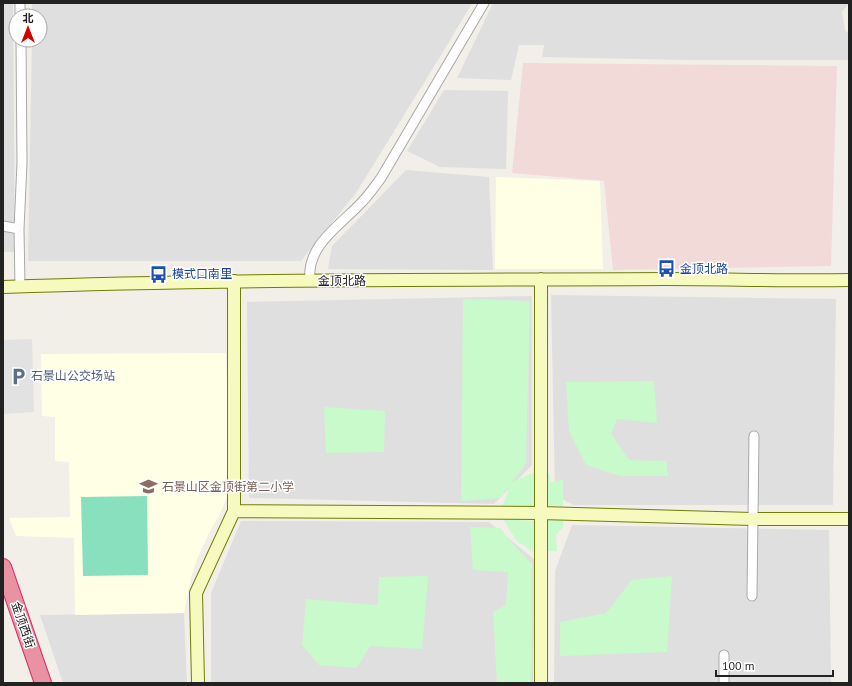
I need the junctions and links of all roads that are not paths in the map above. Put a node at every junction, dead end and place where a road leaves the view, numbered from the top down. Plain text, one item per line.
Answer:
1 (484, 3) edge
2 (20, 48) edge
3 (3, 226) edge
4 (19, 229) junction
5 (541, 279) junction
6 (849, 280) edge
7 (234, 281) junction
8 (310, 281) junction
9 (3, 287) edge
10 (20, 287) junction
11 (754, 436) dead end
12 (234, 511) junction
13 (541, 514) junction
14 (752, 519) junction
15 (849, 519) edge
16 (3, 567) edge
17 (3, 596) edge
18 (752, 596) dead end
19 (724, 655) dead end
20 (32, 683) edge
21 (43, 683) edge
22 (198, 683) edge
23 (541, 683) edge
24 (724, 683) edge

1 - 8 street
2 - 4 street
3 - 4 street
4 - 10 street
5 - 6 street, 金顶北路
5 - 8 street, 金顶北路
5 - 13 street
7 - 8 street, 金顶北路
7 - 10 street, 金顶北路
7 - 12 street
9 - 10 street, 金顶北路
11 - 14 street
12 - 13 street
12 - 22 street
13 - 14 street
13 - 23 street
14 - 15 street
14 - 18 street
16 - 21 highway, 金顶西街
17 - 20 highway, 金顶西街
19 - 24 street

